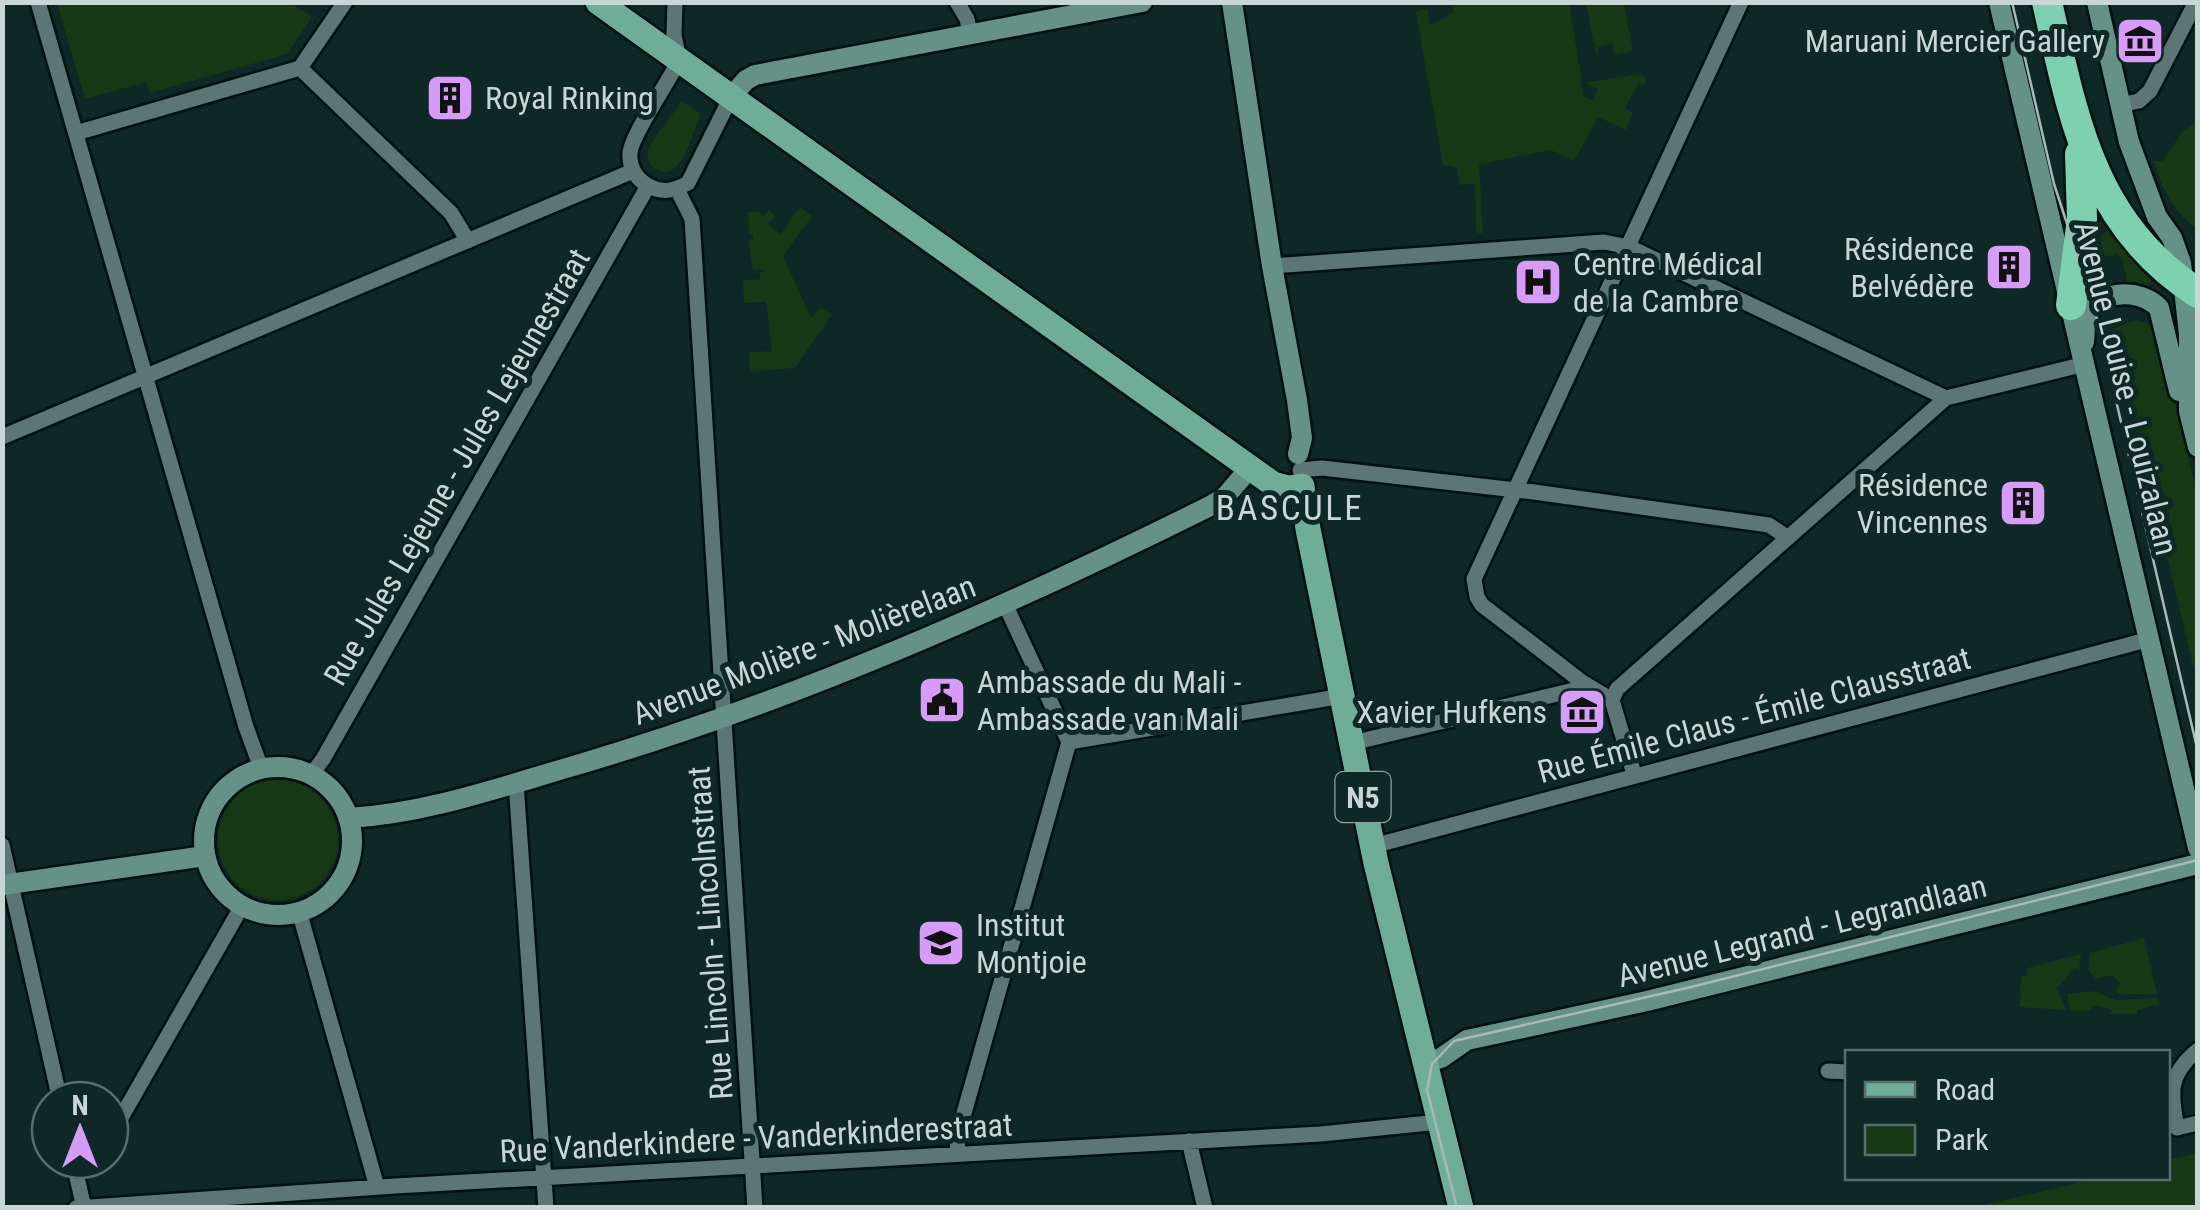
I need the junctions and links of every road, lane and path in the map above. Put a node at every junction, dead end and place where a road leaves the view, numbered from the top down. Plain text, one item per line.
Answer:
1 (38, 2) edge
2 (345, 2) edge
3 (598, 2) edge
4 (675, 2) edge
5 (957, 2) edge
6 (1142, 2) edge
7 (1232, 2) edge
8 (1742, 2) edge
9 (1999, 2) edge
10 (2047, 2) edge
11 (2062, 2) edge
12 (2097, 2) edge
13 (2196, 2) edge
14 (970, 33) junction
15 (679, 60) junction
16 (300, 68) junction
17 (731, 97) junction
18 (2120, 105) junction
19 (76, 133) junction
20 (2079, 136) junction
21 (632, 171) junction
22 (648, 186) junction
23 (676, 189) junction
24 (468, 240) junction
25 (1629, 247) junction
26 (1272, 266) junction
27 (2190, 279) edge
28 (2071, 305) junction
29 (2084, 359) junction
30 (2198, 372) edge
31 (145, 376) junction
32 (1946, 398) junction
33 (2189, 411) junction
34 (2, 436) edge
35 (2198, 447) edge
36 (1250, 468) junction
37 (1300, 470) junction
38 (1516, 490) junction
39 (1788, 538) junction
40 (1006, 606) junction
41 (2150, 640) junction
42 (1582, 682) junction
43 (1343, 696) junction
44 (1612, 700) junction
45 (724, 716) junction
46 (1068, 742) junction
47 (1352, 744) junction
48 (262, 768) junction
49 (311, 774) junction
50 (1634, 774) junction
51 (516, 783) junction
52 (348, 818) junction
53 (2, 845) edge
54 (1373, 846) junction
55 (2198, 848) edge
56 (205, 856) junction
57 (2198, 864) edge
58 (7, 885) edge
59 (242, 906) junction
60 (299, 912) junction
61 (2198, 1050) edge
62 (1424, 1063) junction
63 (1828, 1070) dead end
64 (1845, 1072) edge
65 (55, 1080) edge
66 (2170, 1089) edge
67 (130, 1103) edge
68 (1440, 1122) junction
69 (2198, 1123) edge
70 (1190, 1141) junction
71 (958, 1154) junction
72 (752, 1166) junction
73 (544, 1178) junction
74 (78, 1180) edge
75 (377, 1188) junction
76 (84, 1207) edge
77 (76, 1208) edge
78 (546, 1208) edge
79 (755, 1208) edge
80 (1204, 1208) edge
81 (1461, 1208) edge

1 - 19 street
2 - 16 street
3 - 15 main road
4 - 15 street
5 - 14 street
6 - 14 main road
7 - 26 main road
8 - 25 street
9 - 28 main road, Avenue Louise - Louizalaan
10 - 20 highway, Avenue Louise - Louizalaan
11 - 27 highway, Avenue Louise - Louizalaan
12 - 18 main road, Avenue Louise - Louizalaan
13 - 18 street
14 - 17 main road
15 - 17 main road
15 - 21 street
16 - 19 street
16 - 24 street
17 - 23 street
17 - 36 main road
18 - 27 main road, Avenue Louise - Louizalaan
19 - 31 street
20 - 27 highway, Avenue Louise - Louizalaan
20 - 28 highway
21 - 22 street
21 - 24 street
22 - 23 street
22 - 49 street, Rue Jules Lejeune - Jules Lejeunestraat
23 - 45 street, Rue Lincoln - Lincolnstraat
24 - 31 street
25 - 26 street
25 - 32 street
25 - 38 street
26 - 37 main road
27 - 33 main road, Avenue Louise - Louizalaan
28 - 29 main road, Avenue Louise - Louizalaan
29 - 32 street
29 - 33 main road
29 - 41 main road, Avenue Louise - Louizalaan
30 - 33 main road
31 - 34 street
31 - 48 street
32 - 39 street
33 - 35 main road, Avenue Louise - Louizalaan
36 - 37 main road
36 - 40 main road, Avenue Molière - Molièrelaan
37 - 38 street
37 - 43 main road, N5
38 - 39 street
38 - 42 street
39 - 44 street
40 - 45 main road, Avenue Molière - Molièrelaan
40 - 46 street
41 - 50 street, Rue Émile Claus - Émile Clausstraat
41 - 55 main road, Avenue Louise - Louizalaan
42 - 44 street
42 - 47 street
43 - 46 street
43 - 47 main road, N5
44 - 50 street
45 - 51 main road, Avenue Molière - Molièrelaan
45 - 72 street, Rue Lincoln - Lincolnstraat
46 - 71 street
47 - 54 main road, N5
48 - 49 main road
48 - 56 main road
49 - 52 main road
50 - 54 street, Rue Émile Claus - Émile Clausstraat
51 - 52 main road, Avenue Molière - Molièrelaan
51 - 73 street
52 - 60 main road
53 - 58 street
54 - 62 main road, N5
56 - 58 main road
56 - 59 main road
57 - 62 main road, Avenue Legrand - Legrandlaan
58 - 65 street
59 - 60 main road
59 - 67 street
60 - 75 street
61 - 66 street
62 - 68 main road, N5
63 - 64 street
66 - 69 street
68 - 70 street, Rue Vanderkindere - Vanderkinderestraat
68 - 81 main road, N5
70 - 71 street, Rue Vanderkindere - Vanderkinderestraat
70 - 80 street
71 - 72 street, Rue Vanderkindere - Vanderkinderestraat
72 - 73 street, Rue Vanderkindere - Vanderkinderestraat
72 - 79 street, Rue Lincoln - Lincolnstraat
73 - 75 street, Rue Vanderkindere - Vanderkinderestraat
73 - 78 street
74 - 76 street
75 - 76 street, Rue Vanderkindere - Vanderkinderestraat
76 - 77 street, Rue Vanderkindere - Vanderkinderestraat

